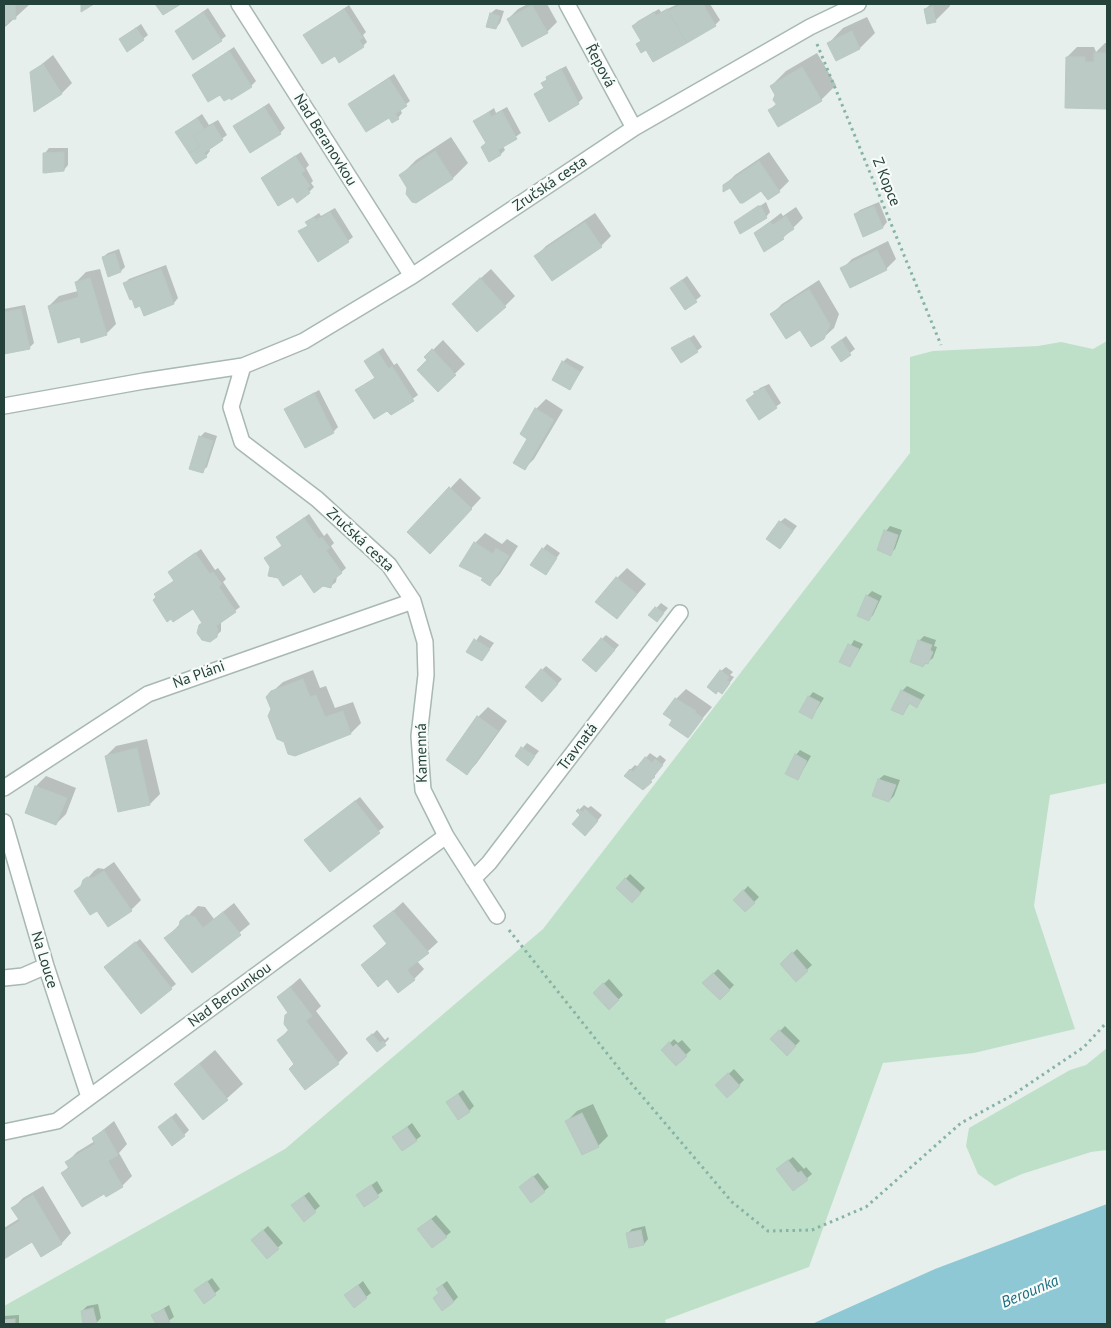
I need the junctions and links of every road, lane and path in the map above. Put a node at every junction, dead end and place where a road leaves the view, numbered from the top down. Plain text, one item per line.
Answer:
1 (239, 4) edge
2 (567, 4) edge
3 (856, 4) edge
4 (810, 27) junction
5 (634, 128) junction
6 (412, 276) junction
7 (941, 345) dead end
8 (243, 366) junction
9 (4, 406) edge
10 (413, 602) junction
11 (680, 613) dead end
12 (4, 788) edge
13 (4, 822) edge
14 (446, 836) junction
15 (473, 879) junction
16 (497, 916) joint
17 (46, 966) junction
18 (4, 978) edge
19 (1107, 1022) edge
20 (89, 1096) junction
21 (4, 1132) edge

1 - 6 street, Nad Beranovkou
2 - 5 street, Řepová
3 - 4 street, Zručská cesta
4 - 5 street, Zručská cesta
4 - 7 path, Z Kopce
5 - 6 street, Zručská cesta
6 - 8 street, Zručská cesta
8 - 9 street, Zručská cesta
8 - 10 street, Zručská cesta
10 - 12 street, Na Pláni
10 - 14 street, Kamenná
11 - 15 street, Travnatá
13 - 17 street, Na Louce
14 - 15 street, Kamenná
14 - 20 street, Nad Berounkou
15 - 16 street, Kamenná
16 - 19 path
17 - 18 street
17 - 20 street, Na Louce
20 - 21 street, Nad Berounkou

